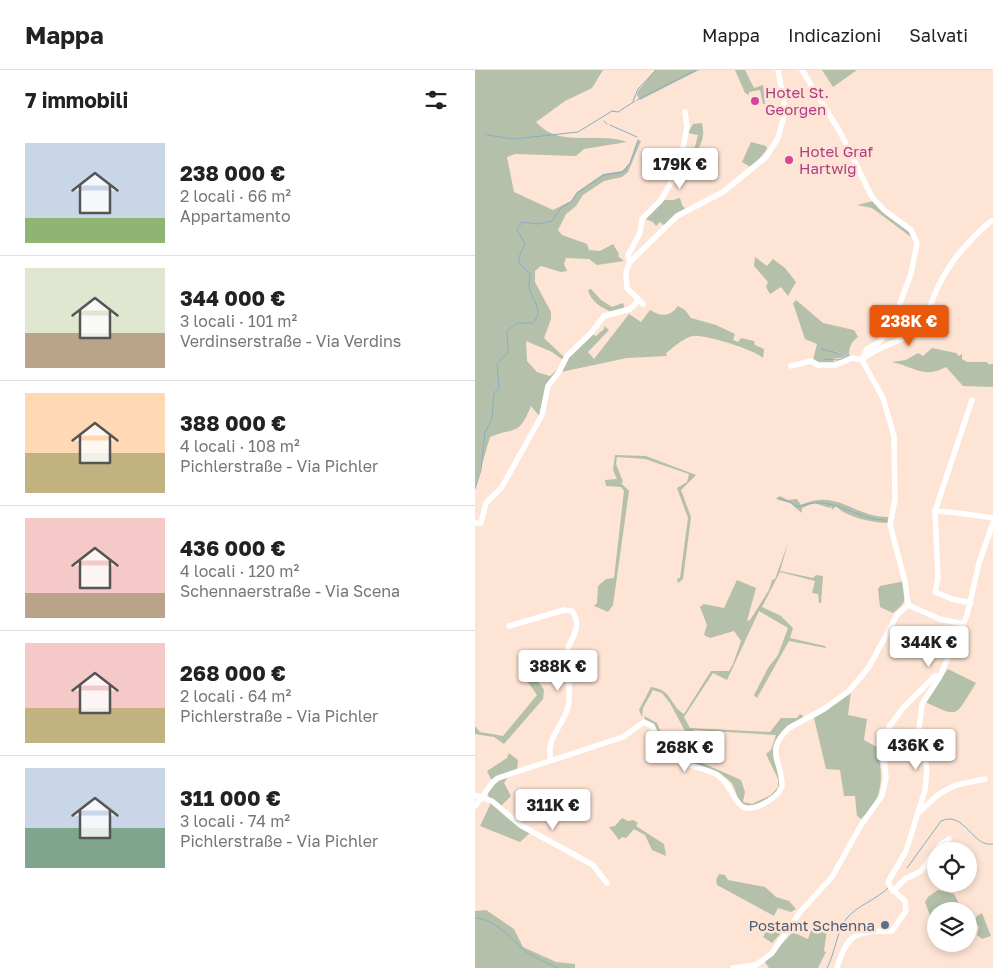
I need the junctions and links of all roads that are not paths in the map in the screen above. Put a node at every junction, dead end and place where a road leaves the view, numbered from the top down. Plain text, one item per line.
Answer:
1 (778, 70) edge
2 (801, 70) edge
3 (685, 112) dead end
4 (991, 221) dead end
5 (630, 262) junction
6 (862, 360) junction
7 (791, 366) dead end
8 (972, 400) dead end
9 (935, 511) junction
10 (993, 518) edge
11 (475, 523) edge
12 (993, 523) edge
13 (971, 603) junction
14 (909, 605) junction
15 (963, 624) junction
16 (509, 626) dead end
17 (939, 676) junction
18 (551, 760) junction
19 (985, 779) dead end
20 (478, 796) edge
21 (475, 806) edge
22 (918, 813) junction
23 (949, 839) dead end
24 (607, 883) dead end
25 (892, 889) junction
26 (733, 968) edge
27 (837, 968) edge

1 - 5 street
2 - 6 street
3 - 5 street
4 - 6 street
5 - 11 street
6 - 7 street
6 - 14 street
8 - 9 street
9 - 10 street
9 - 13 street
12 - 13 street
13 - 15 street
14 - 15 street
14 - 18 street
15 - 17 street
16 - 18 street
17 - 22 street
17 - 26 street
18 - 20 street
19 - 22 street
20 - 21 street
20 - 24 street
22 - 25 street
23 - 25 street
25 - 27 street

